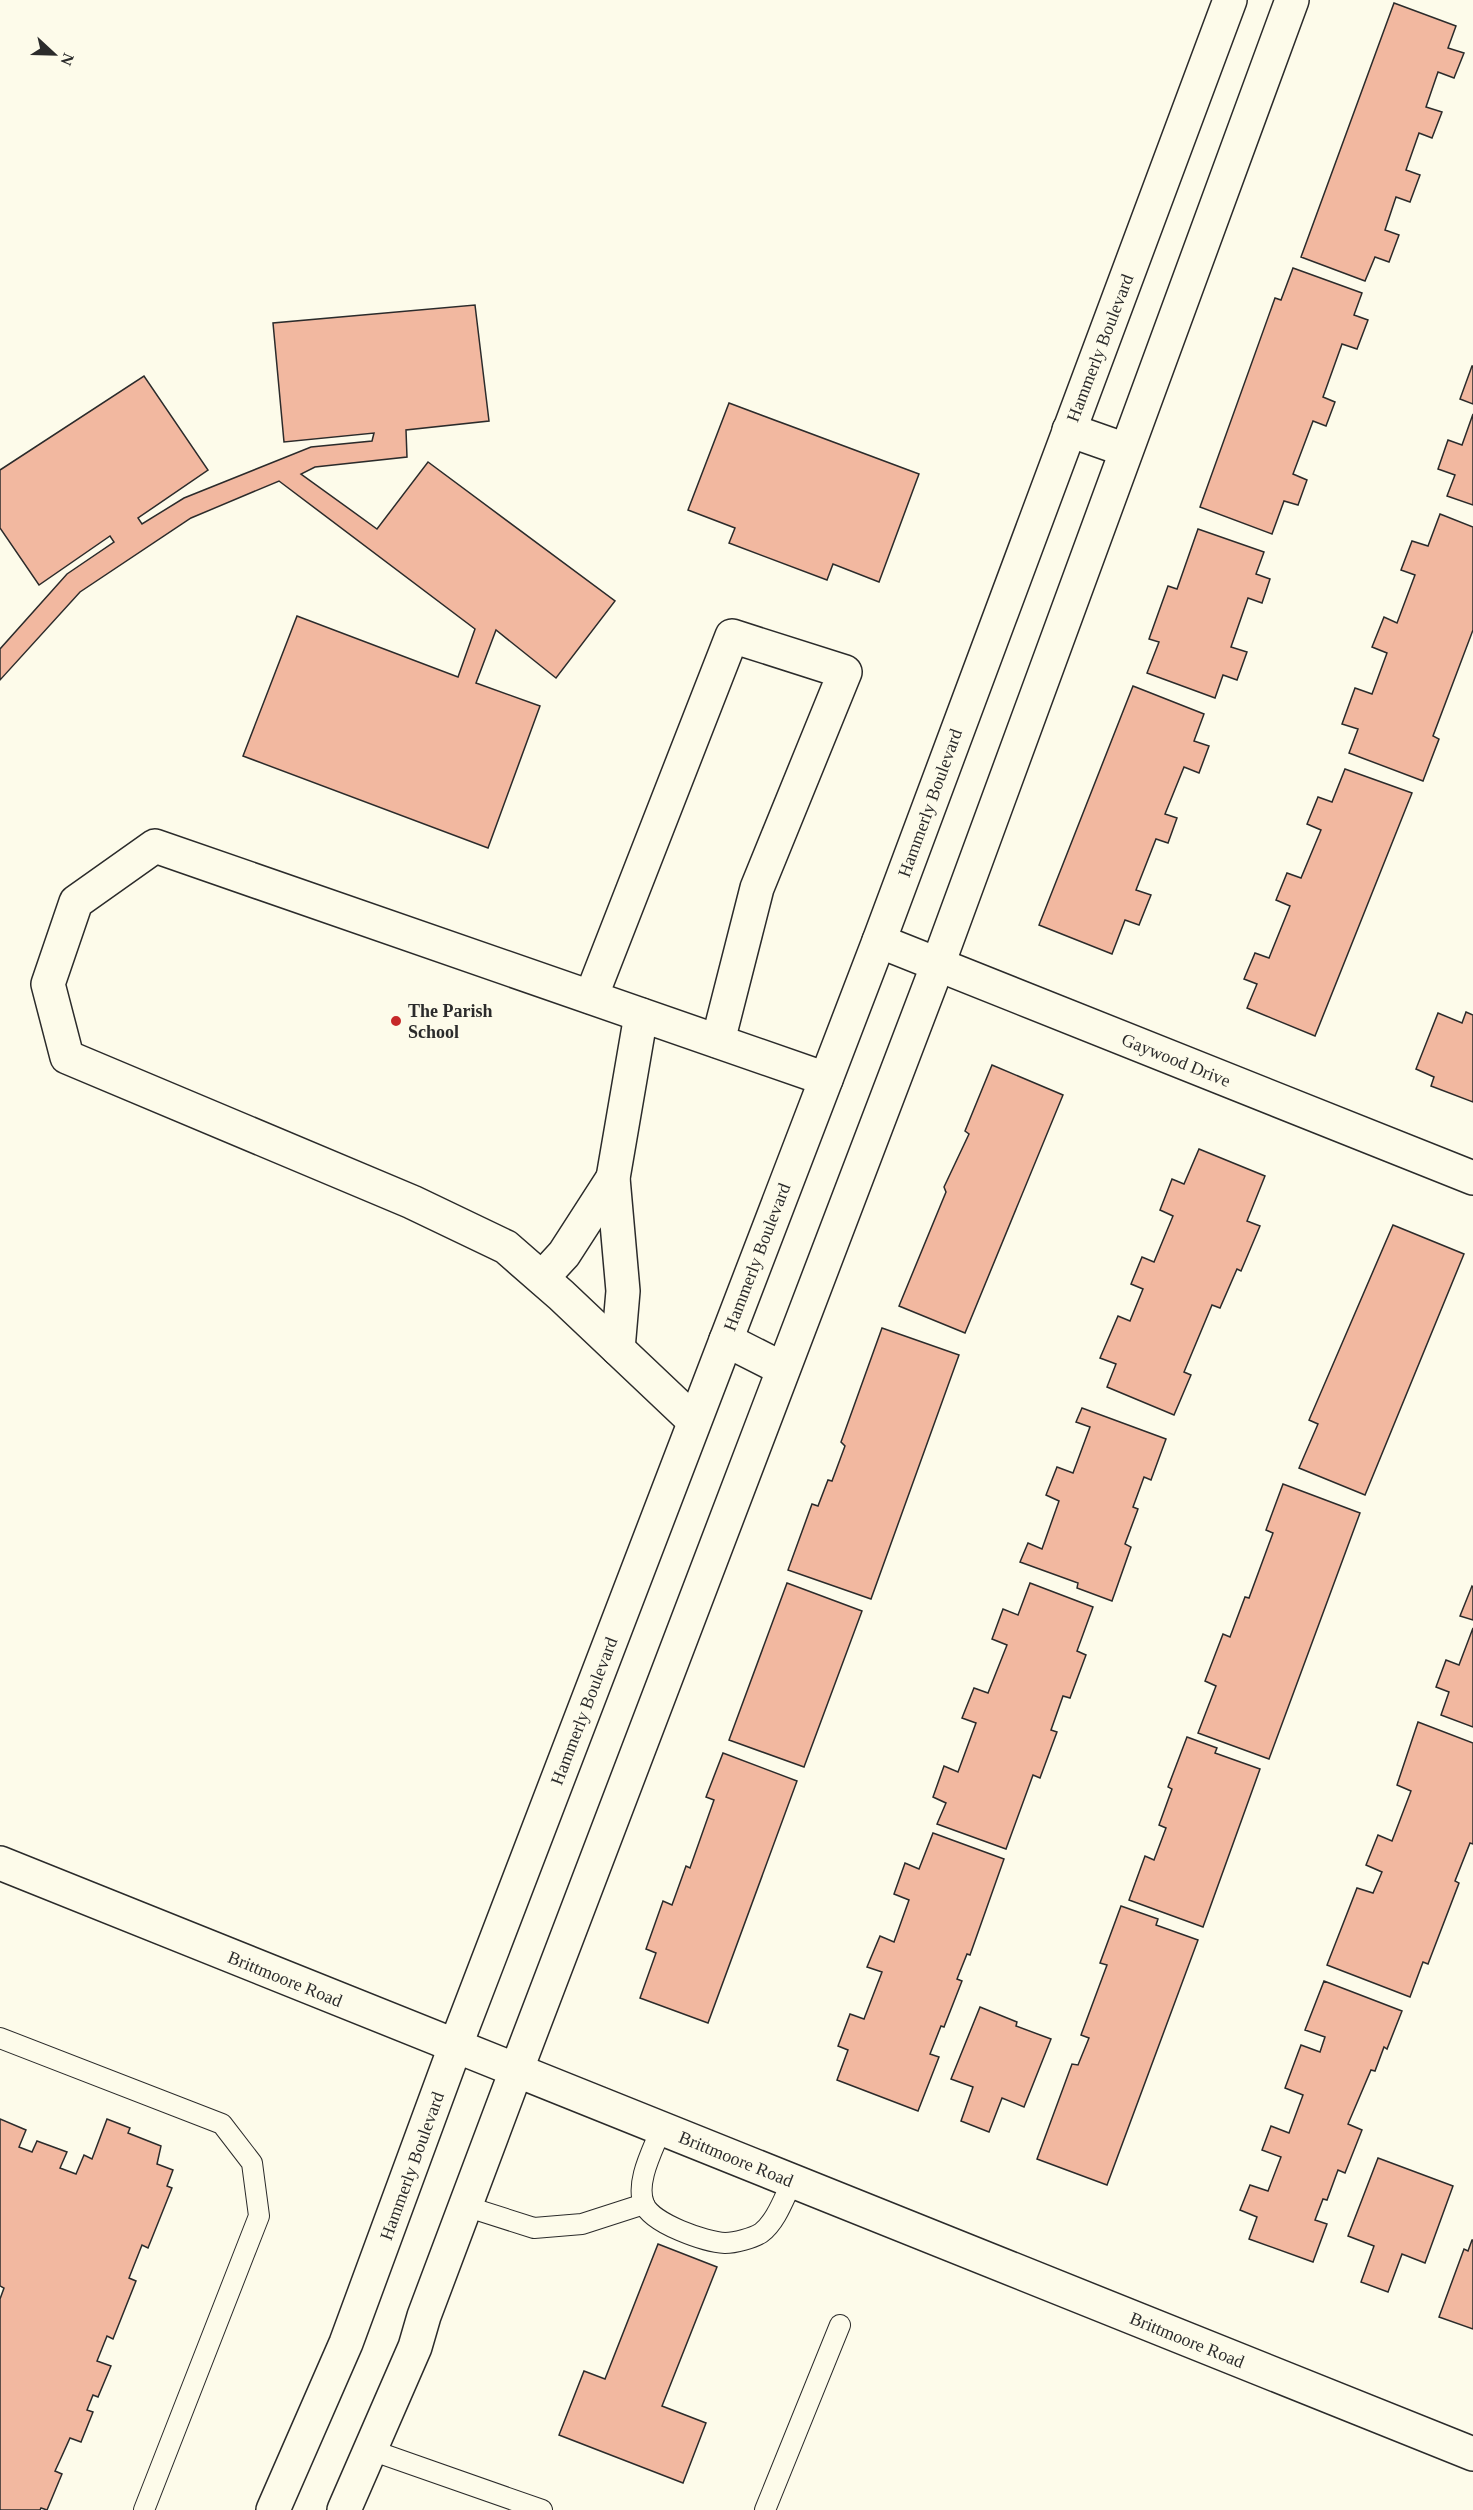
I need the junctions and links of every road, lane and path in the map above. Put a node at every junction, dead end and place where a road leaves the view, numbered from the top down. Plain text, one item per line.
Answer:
1 (1230, 0) edge
2 (1292, 0) edge
3 (1069, 430) junction
4 (1126, 450) junction
5 (879, 941) junction
6 (938, 964) junction
7 (591, 997) junction
8 (641, 1015) junction
9 (718, 1041) junction
10 (826, 1079) junction
11 (614, 1178) junction
12 (1473, 1178) edge
13 (542, 1278) junction
14 (726, 1340) junction
15 (618, 1349) junction
16 (783, 1369) junction
17 (694, 1421) junction
18 (0, 1863) edge
19 (0, 2038) edge
20 (455, 2047) junction
21 (516, 2071) junction
22 (661, 2129) junction
23 (792, 2182) junction
24 (644, 2204) junction
25 (465, 2206) junction
26 (840, 2325) dead end
27 (371, 2450) junction
28 (1473, 2454) edge
29 (144, 2510) edge
30 (273, 2510) edge
31 (344, 2510) edge
32 (542, 2510) edge
33 (765, 2510) edge

1 - 3 street, Hammerly Boulevard
2 - 4 street
3 - 4 street
3 - 5 street, Hammerly Boulevard
4 - 6 street
5 - 6 street, Gaywood Drive
5 - 10 street, Hammerly Boulevard
6 - 12 street, Gaywood Drive
6 - 16 street
7 - 8 street
7 - 9 street
7 - 13 street
8 - 9 street
8 - 11 street
9 - 10 street
10 - 14 street, Hammerly Boulevard
11 - 13 street
11 - 15 street
13 - 15 street
14 - 16 street
14 - 17 street, Hammerly Boulevard
15 - 17 street
16 - 21 street
17 - 20 street, Hammerly Boulevard
18 - 20 street, Brittmoore Road
19 - 29 lane
20 - 21 street, Brittmoore Road
20 - 30 street, Hammerly Boulevard
21 - 22 street, Brittmoore Road
21 - 25 street
22 - 23 street, Brittmoore Road
22 - 24 lane
23 - 24 lane
23 - 28 street, Brittmoore Road
24 - 25 lane
25 - 27 street
26 - 33 lane
27 - 31 street
27 - 32 lane

